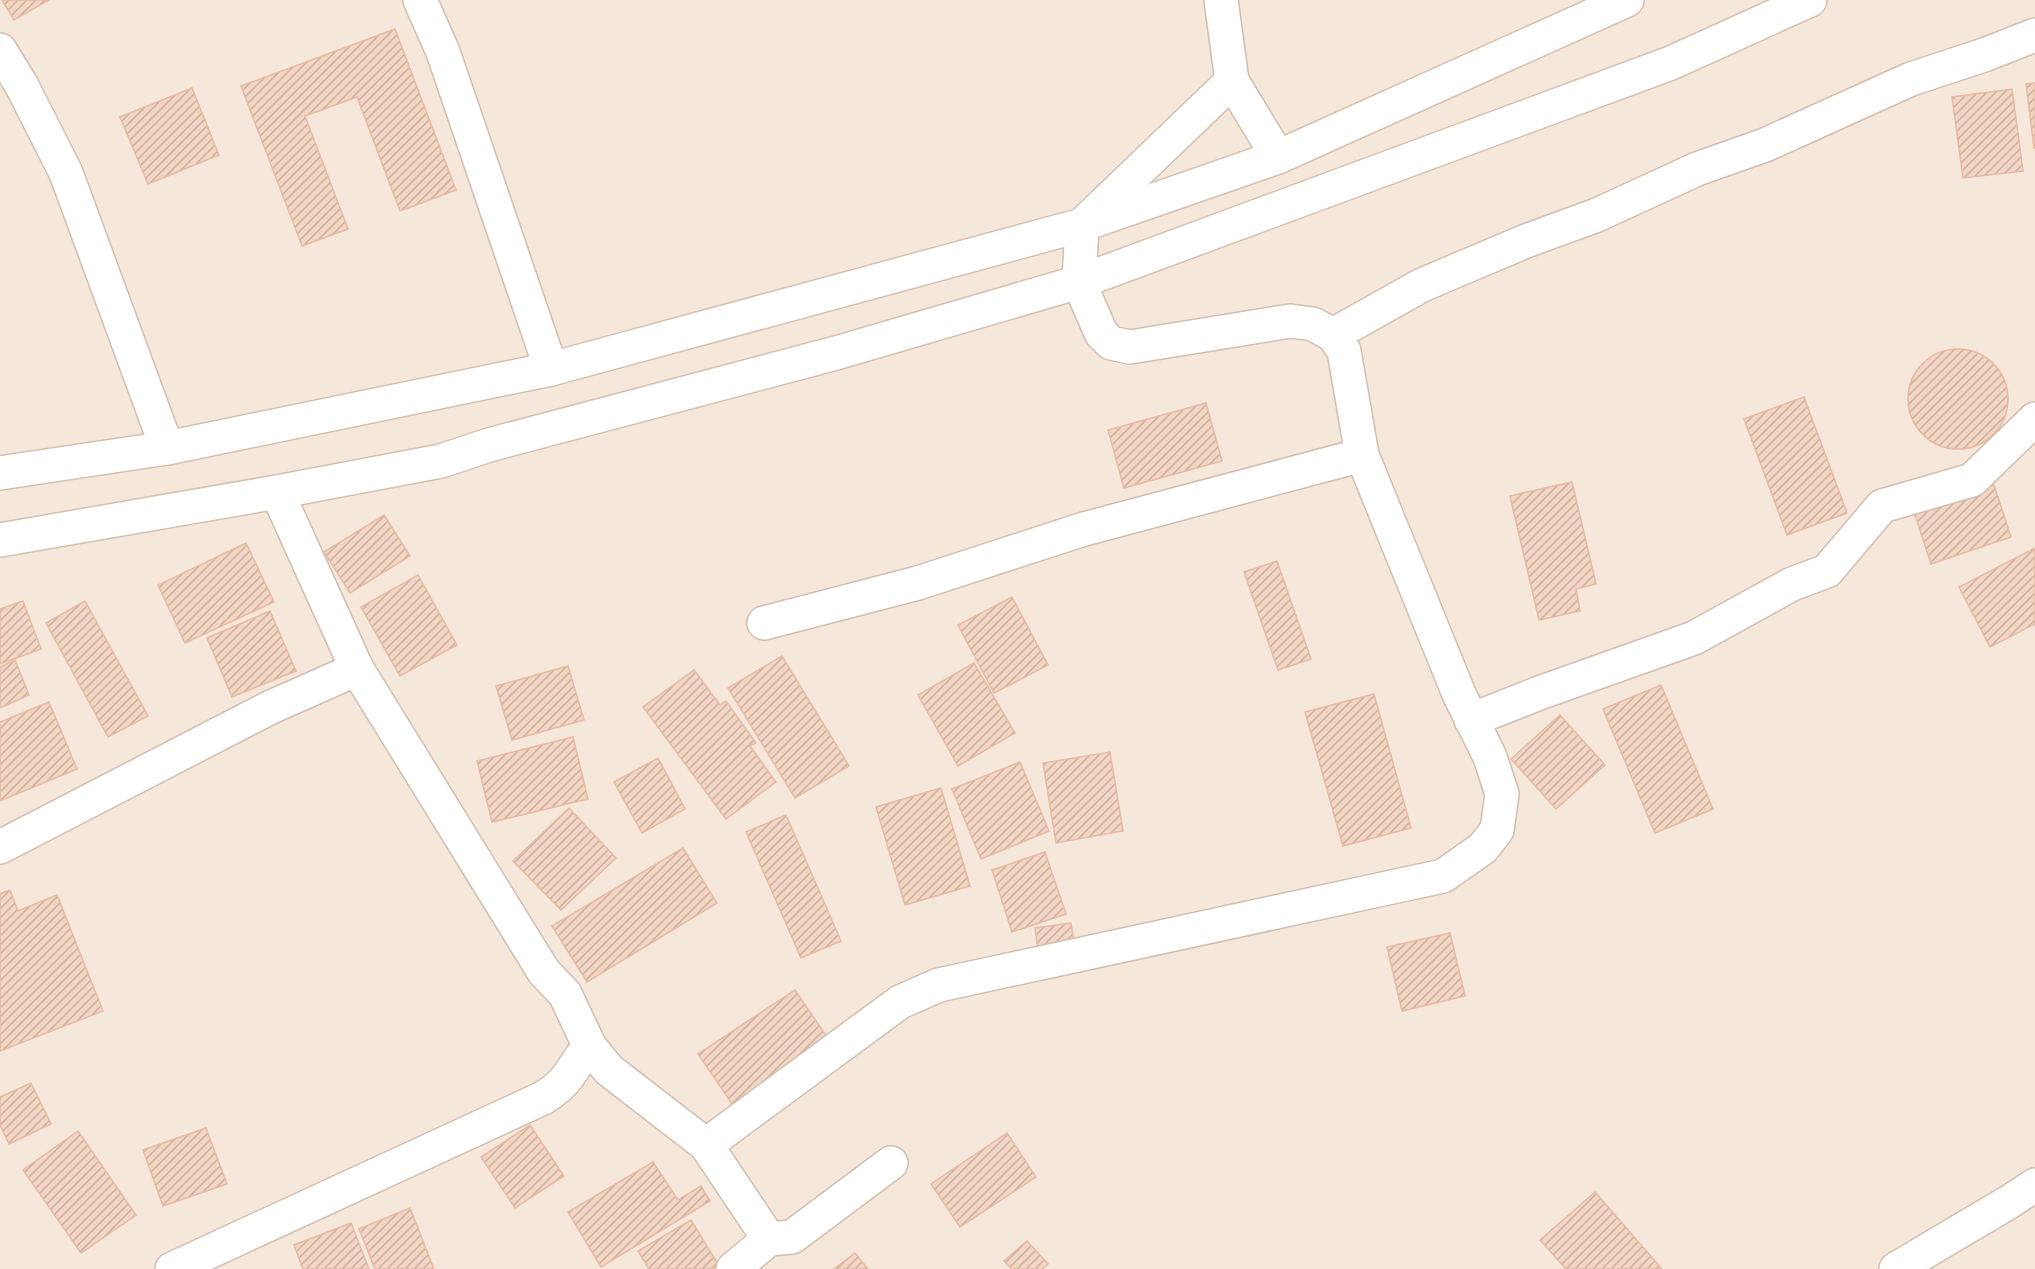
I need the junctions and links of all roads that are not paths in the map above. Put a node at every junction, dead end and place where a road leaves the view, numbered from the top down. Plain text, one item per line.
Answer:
1 (420, 0) edge
2 (1221, 0) edge
3 (1627, 0) edge
4 (1810, 0) edge
5 (1586, 9) edge
6 (2035, 35) edge
7 (0, 50) edge
8 (1233, 81) junction
9 (1278, 157) junction
10 (1082, 225) junction
11 (1079, 282) junction
12 (1333, 335) junction
13 (551, 369) junction
14 (2035, 419) edge
15 (167, 448) junction
16 (1362, 455) junction
17 (0, 473) edge
18 (277, 492) junction
19 (0, 540) edge
20 (764, 622) dead end
21 (357, 669) junction
22 (1471, 720) junction
23 (0, 847) edge
24 (590, 1047) junction
25 (706, 1145) junction
26 (891, 1163) dead end
27 (2035, 1185) edge
28 (769, 1239) junction
29 (172, 1269) edge
30 (733, 1269) edge
31 (1896, 1269) edge

1 - 13 street
2 - 8 street
3 - 5 street
4 - 11 street
5 - 9 street
6 - 12 street
7 - 15 street
8 - 9 street
8 - 10 street
9 - 10 street
10 - 11 street
10 - 13 street
11 - 12 street
11 - 18 street
12 - 16 street
13 - 15 street
14 - 22 street
15 - 17 street
16 - 20 street
16 - 22 street
18 - 19 street
18 - 21 street
21 - 23 street
21 - 24 street
22 - 25 street
24 - 25 street
24 - 29 street
25 - 28 street
26 - 28 street
27 - 31 street
28 - 30 street

